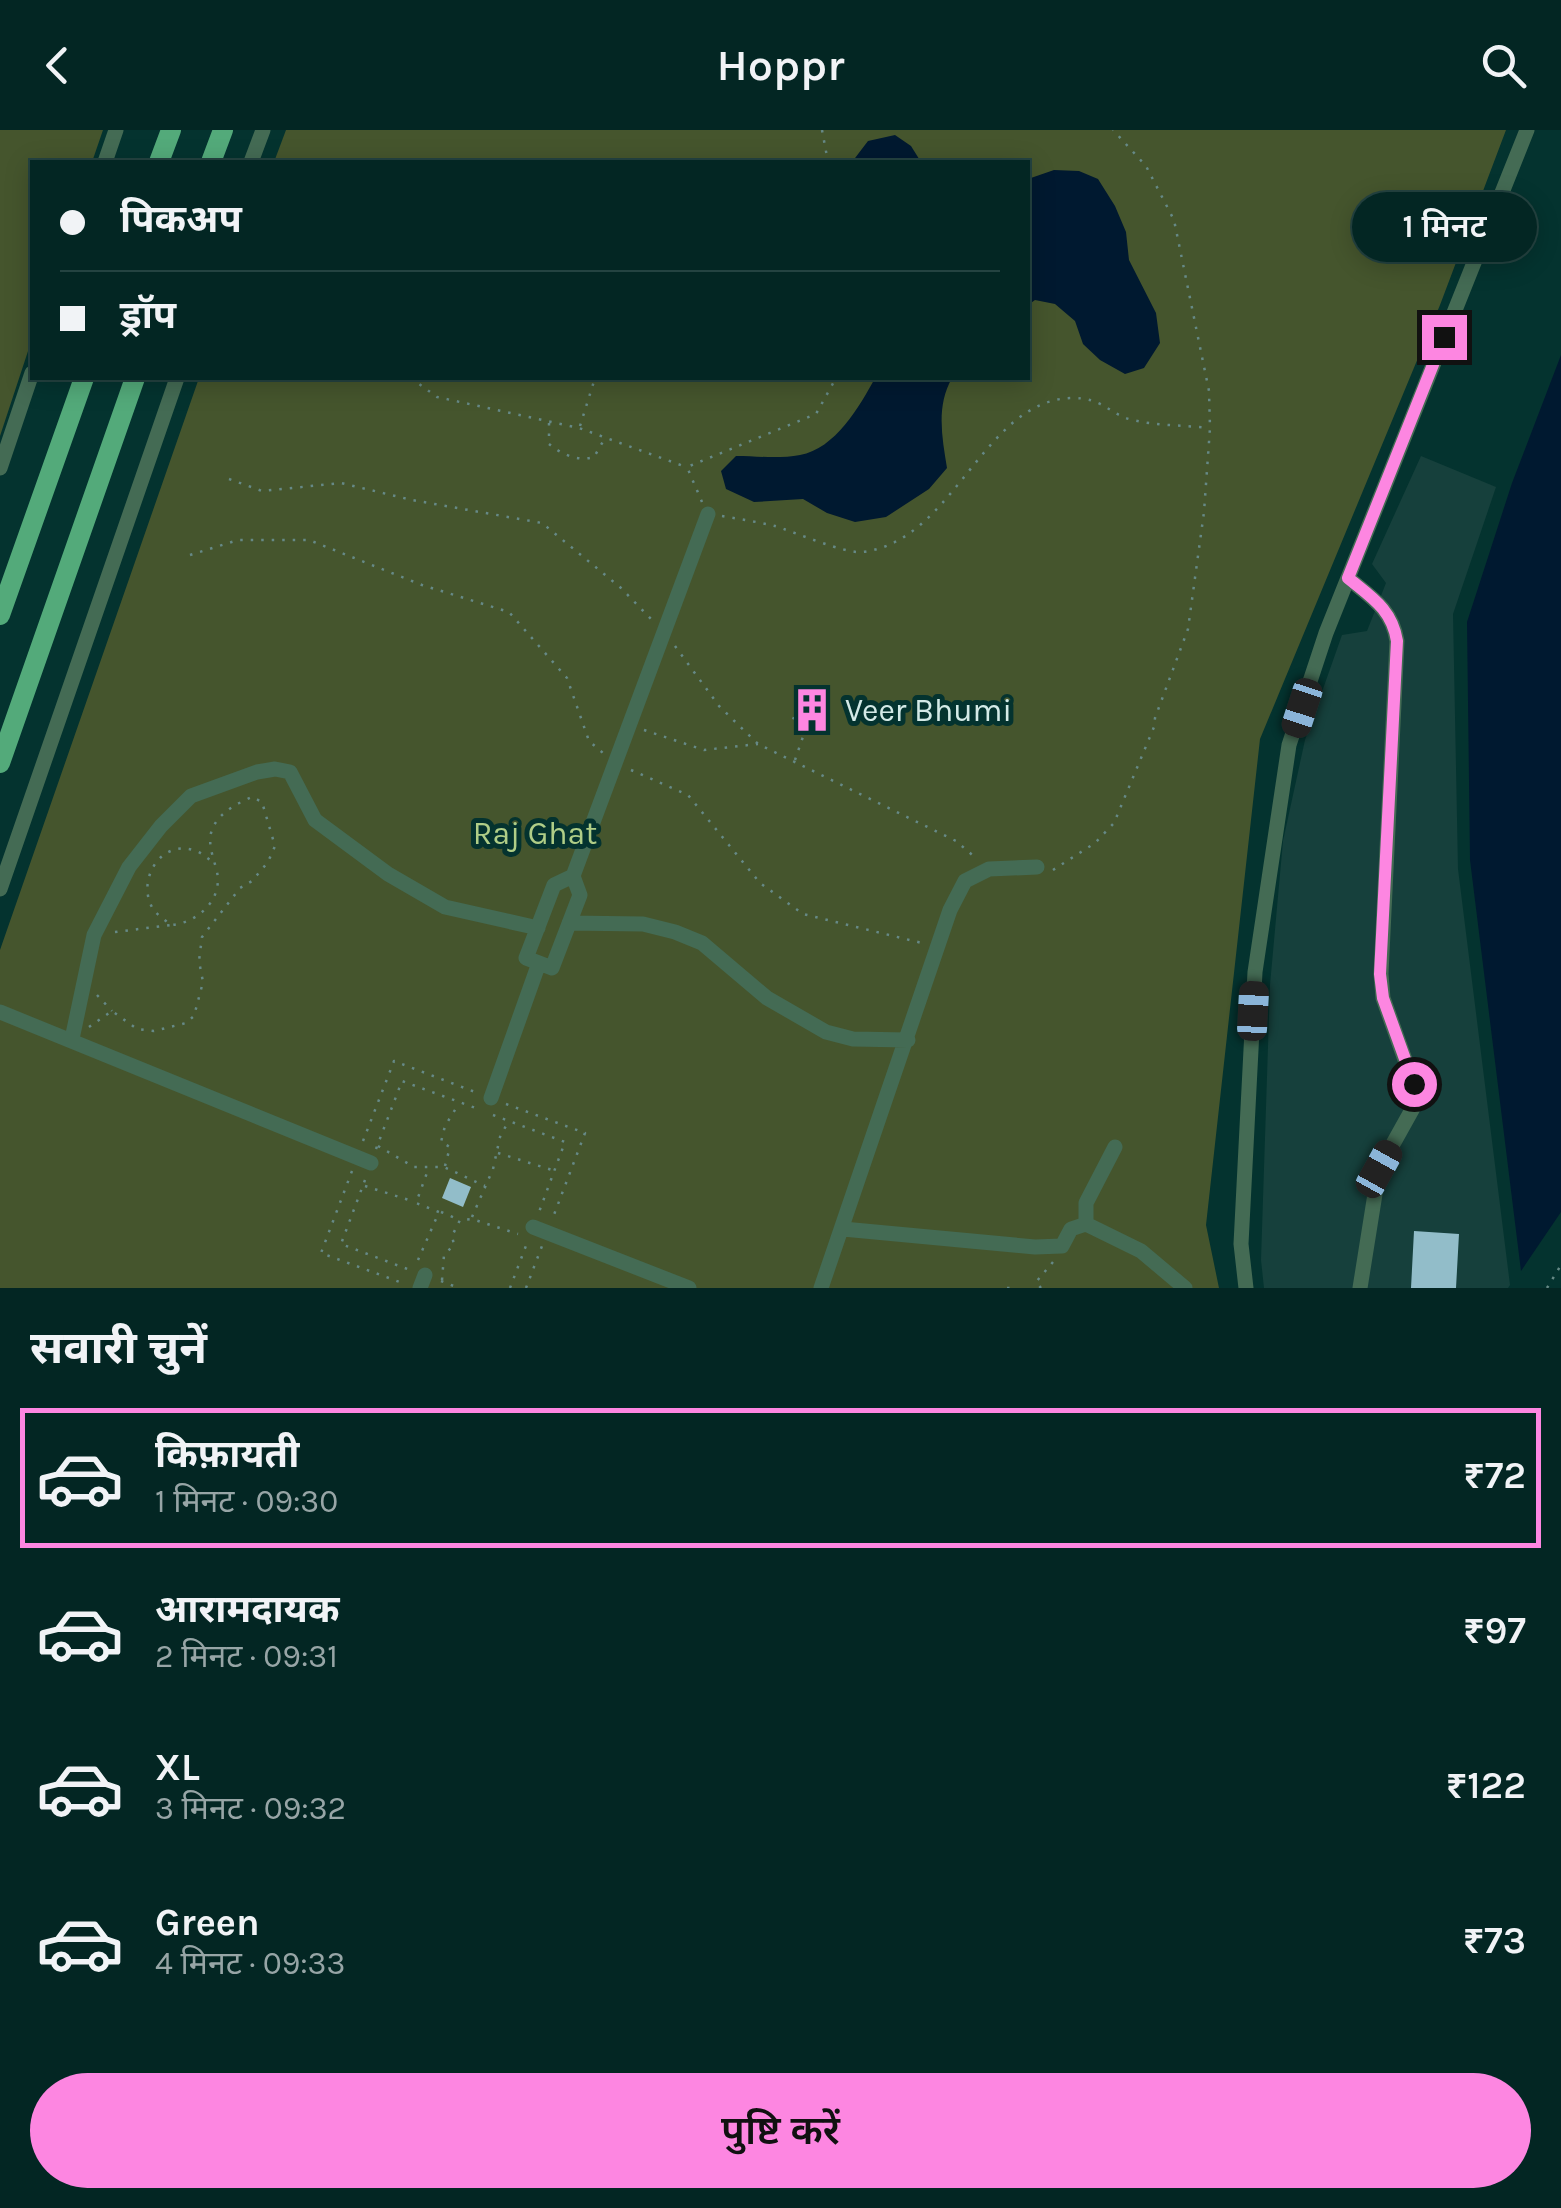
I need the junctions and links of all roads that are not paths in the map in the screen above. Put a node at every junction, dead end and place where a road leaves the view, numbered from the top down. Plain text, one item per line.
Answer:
1 (116, 130) edge
2 (171, 130) edge
3 (222, 130) edge
4 (263, 130) edge
5 (1526, 130) edge
6 (106, 160) edge
7 (161, 160) edge
8 (212, 160) edge
9 (253, 160) edge
10 (30, 380) edge
11 (83, 380) edge
12 (135, 380) edge
13 (176, 380) edge
14 (0, 468) edge
15 (708, 514) road end
16 (1348, 578) junction
17 (0, 615) edge
18 (0, 763) edge
19 (1037, 868) road end
20 (572, 876) junction
21 (0, 889) edge
22 (569, 923) junction
23 (538, 928) junction
24 (539, 963) junction
25 (0, 1012) edge
26 (72, 1039) junction
27 (908, 1040) junction
28 (490, 1098) road end
29 (1115, 1147) dead end
30 (360, 1161) road end
31 (1086, 1224) junction
32 (842, 1229) junction
33 (544, 1232) road end
34 (689, 1288) edge
35 (821, 1288) edge
36 (1185, 1288) edge
37 (1246, 1288) edge
38 (1360, 1288) edge

1 - 6 street
2 - 7 main road
3 - 8 main road
4 - 9 street
5 - 16 street
10 - 14 street
11 - 17 main road
12 - 18 main road
13 - 21 street
15 - 20 street
16 - 37 street
16 - 38 street
19 - 27 street
20 - 22 street
20 - 23 street
22 - 24 street
22 - 27 street
23 - 24 street
23 - 26 street
24 - 28 street
25 - 26 street
26 - 30 street
27 - 32 street
29 - 31 street
31 - 32 street
31 - 36 street
32 - 35 street
33 - 34 street

